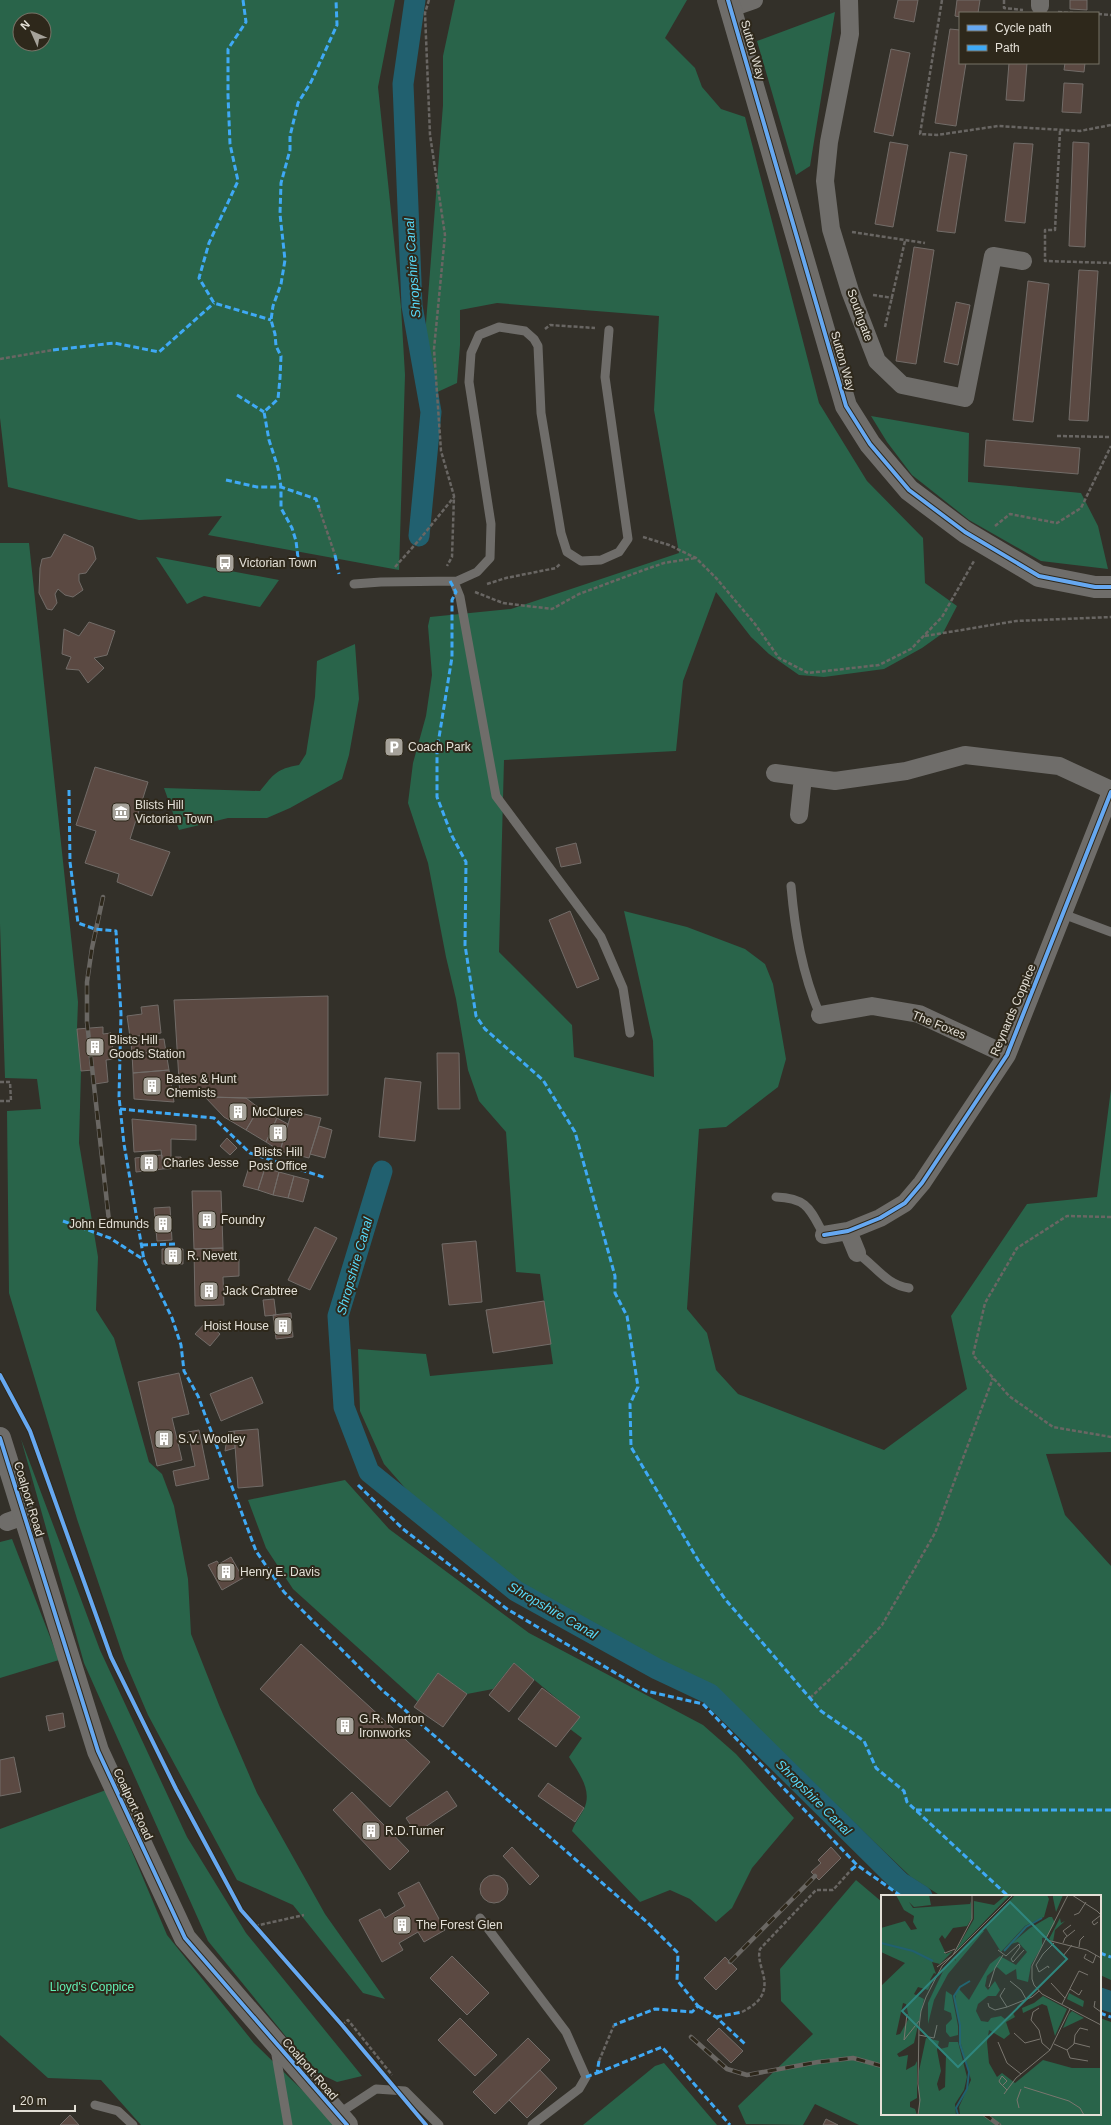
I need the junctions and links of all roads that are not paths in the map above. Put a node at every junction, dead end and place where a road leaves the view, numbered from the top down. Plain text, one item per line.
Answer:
1 (754, 0) edge
2 (850, 0) edge
3 (730, 4) edge
4 (1023, 261) dead end
5 (606, 329) road end
6 (454, 582) junction
7 (354, 584) dead end
8 (1111, 587) edge
9 (775, 773) dead end
10 (803, 777) junction
11 (1111, 791) edge
12 (799, 815) dead end
13 (791, 886) dead end
14 (1063, 914) junction
15 (1111, 932) edge
16 (820, 1015) joint
17 (630, 1033) dead end
18 (1007, 1055) junction
19 (776, 1197) dead end
20 (848, 1231) junction
21 (824, 1235) joint
22 (857, 1253) joint
23 (909, 1288) dead end
24 (0, 1438) edge
25 (480, 1918) dead end
26 (274, 2042) junction
27 (95, 2104) dead end
28 (342, 2120) edge
29 (133, 2125) edge
30 (288, 2125) edge
31 (439, 2125) edge
32 (532, 2125) edge

1 - 3 street
2 - 4 street, Southgate
3 - 8 street, Sutton Way
5 - 6 lane
6 - 7 lane
6 - 17 lane
9 - 10 street
10 - 11 street
10 - 12 street
11 - 14 street, Reynards Coppice
13 - 16 lane
14 - 15 lane
14 - 18 street, Reynards Coppice
16 - 18 street, The Foxes
18 - 20 street, Reynards Coppice
19 - 21 lane
20 - 21 street, Reynards Coppice
20 - 22 street
22 - 23 lane
24 - 26 street, Coalport Road
25 - 32 lane
26 - 28 street, Coalport Road
26 - 30 lane
27 - 29 lane
28 - 31 lane

